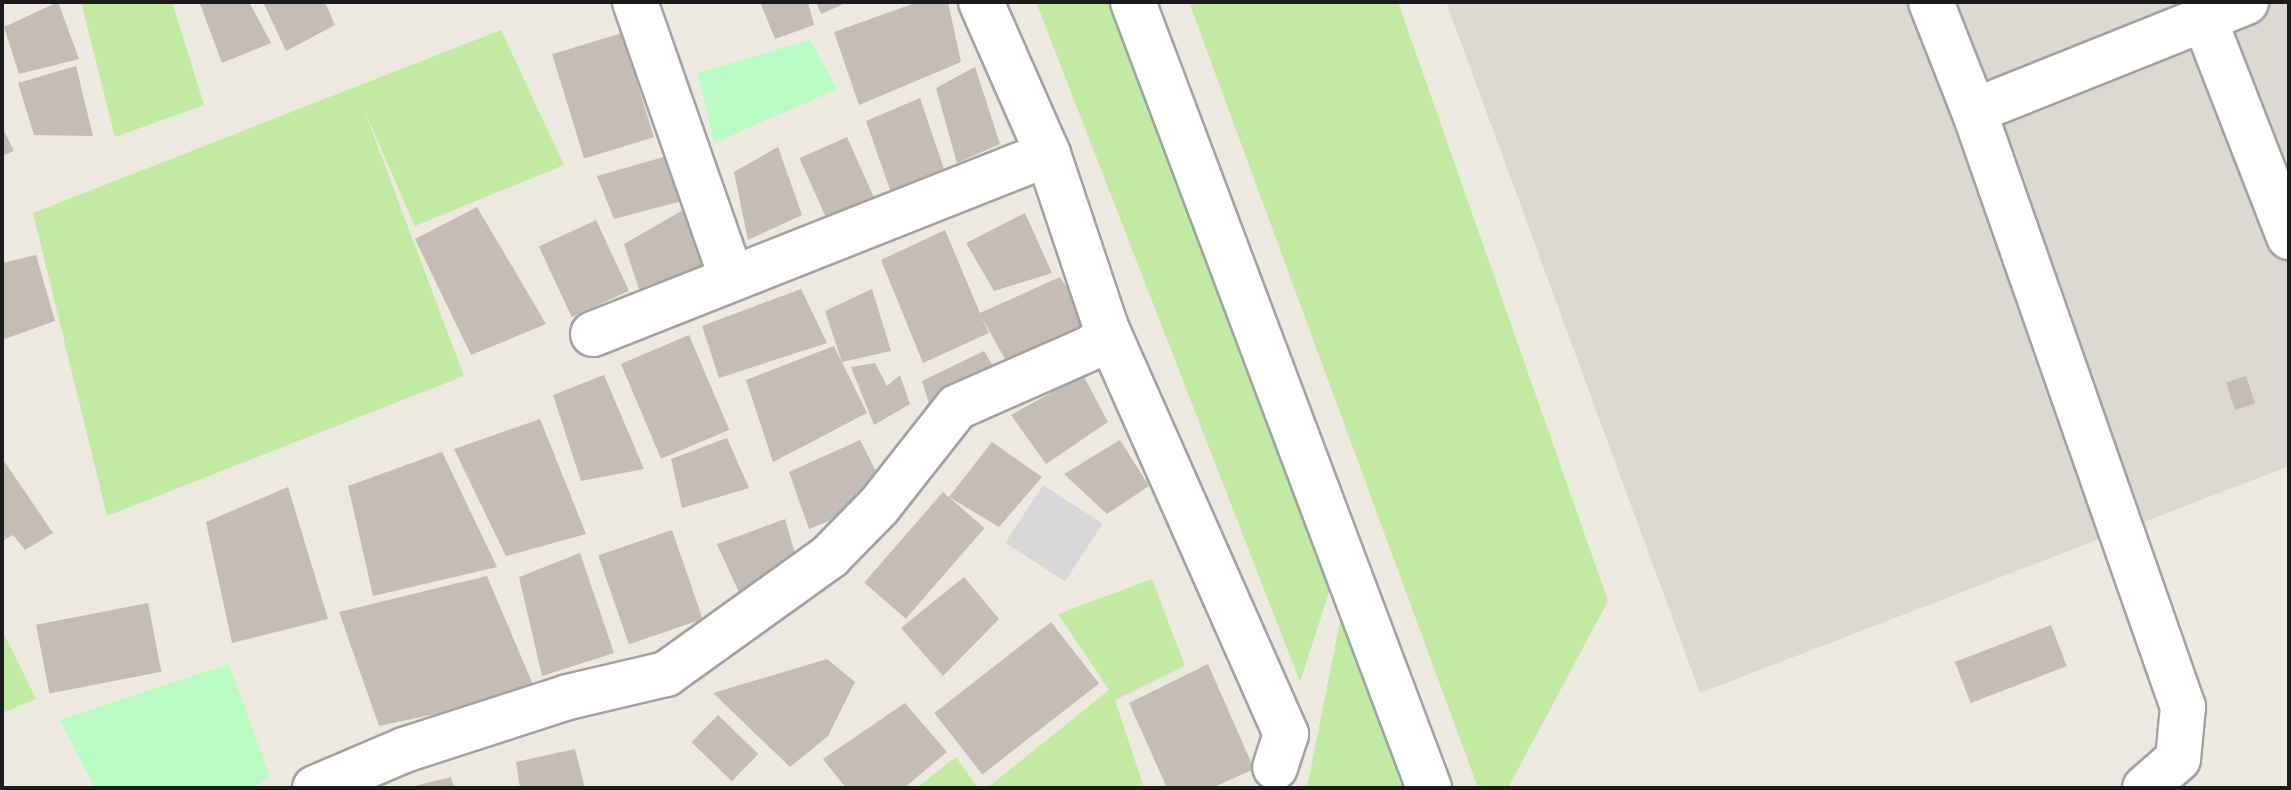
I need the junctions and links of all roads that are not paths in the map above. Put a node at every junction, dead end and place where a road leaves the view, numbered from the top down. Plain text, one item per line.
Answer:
1 (635, 2) edge
2 (981, 2) edge
3 (1133, 2) edge
4 (1931, 2) edge
5 (2246, 2) edge
6 (2205, 21) junction
7 (1974, 111) junction
8 (1048, 154) junction
9 (2289, 237) edge
10 (732, 279) junction
11 (1107, 330) junction
12 (593, 334) dead end
13 (1275, 767) dead end
14 (315, 788) edge
15 (1429, 788) edge
16 (2145, 788) edge

1 - 10 street
2 - 8 street
3 - 15 street
4 - 7 street
5 - 6 street
6 - 7 street
6 - 9 street
7 - 16 street
8 - 10 street
8 - 11 street
10 - 12 street
11 - 13 street
11 - 14 street

